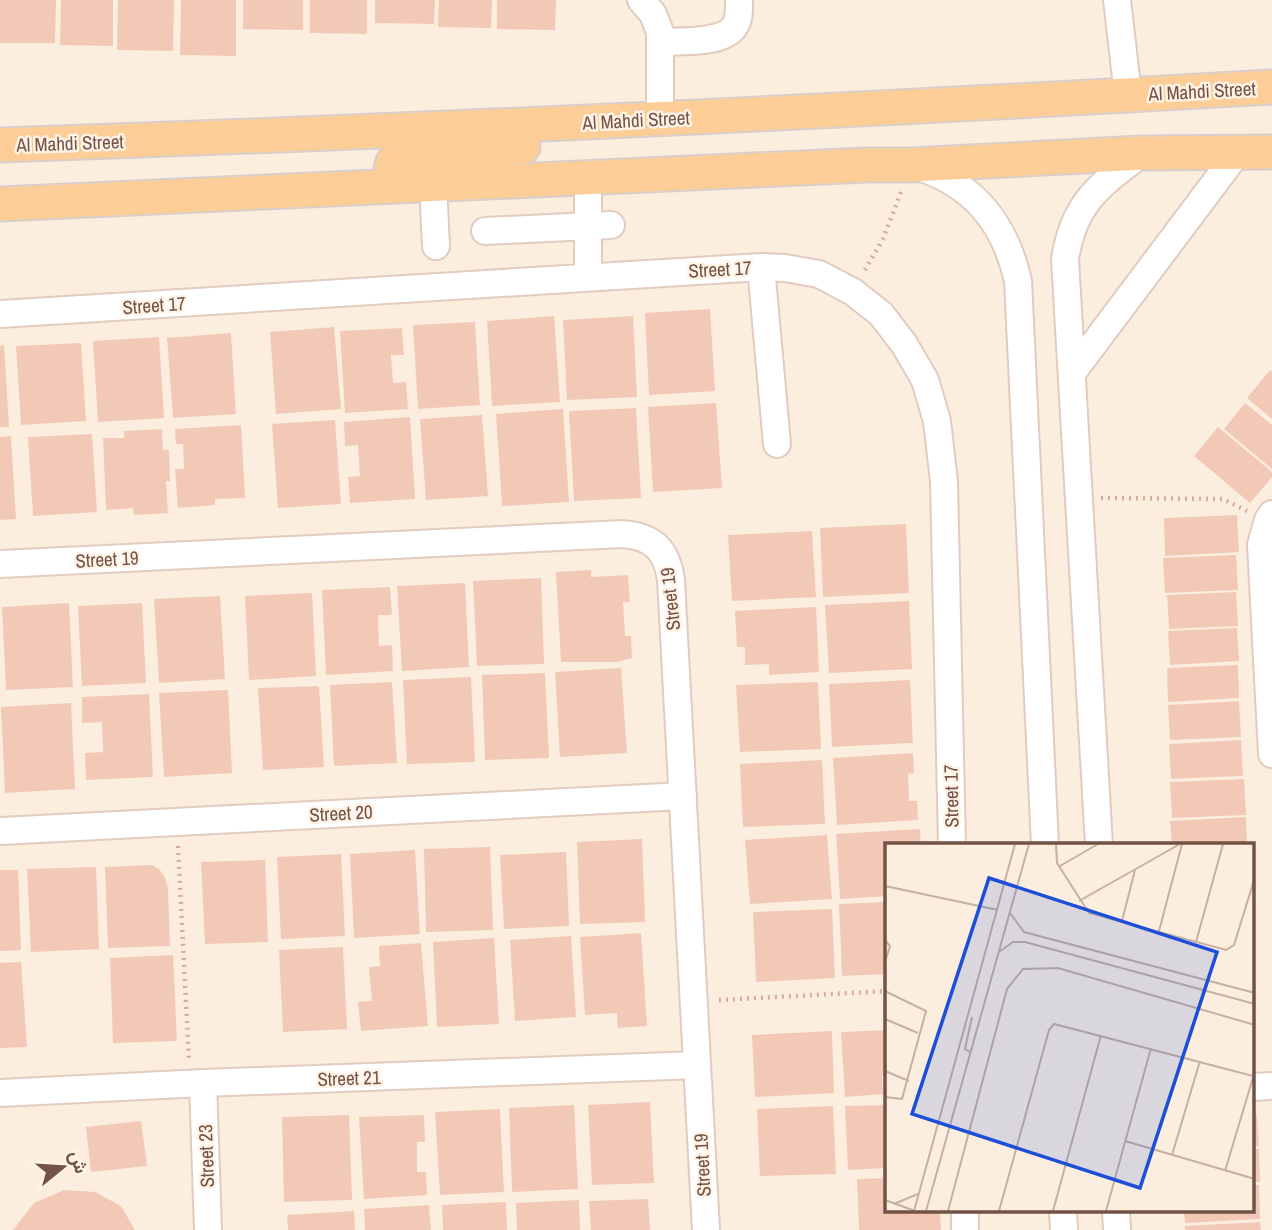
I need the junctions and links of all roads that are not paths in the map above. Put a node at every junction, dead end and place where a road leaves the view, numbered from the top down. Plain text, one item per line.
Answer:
1 (739, 0) edge
2 (1117, 0) edge
3 (652, 5) edge
4 (660, 42) junction
5 (1272, 87) edge
6 (1128, 95) junction
7 (660, 119) junction
8 (609, 121) junction
9 (0, 145) edge
10 (1238, 152) junction
11 (1272, 152) edge
12 (1142, 153) junction
13 (911, 165) junction
14 (589, 177) junction
15 (433, 184) junction
16 (391, 186) junction
17 (0, 204) edge
18 (600, 225) junction
19 (485, 230) dead end
20 (436, 247) dead end
21 (761, 267) junction
22 (588, 277) junction
23 (0, 314) edge
24 (1072, 373) junction
25 (777, 444) dead end
26 (1270, 517) edge
27 (0, 564) edge
28 (1271, 719) edge
29 (1272, 754) edge
30 (683, 796) junction
31 (0, 831) edge
32 (952, 843) edge
33 (1045, 843) edge
34 (1099, 843) edge
35 (697, 1065) junction
36 (197, 1083) junction
37 (1272, 1086) edge
38 (1254, 1087) edge
39 (0, 1094) edge
40 (965, 1212) edge
41 (1063, 1212) edge
42 (1116, 1212) edge
43 (208, 1230) edge
44 (706, 1230) edge
45 (965, 1230) edge
46 (1064, 1230) edge
47 (1117, 1230) edge

1 - 4 street
2 - 6 street
3 - 4 street
4 - 7 street
5 - 6 main road, Al Mahdi Street
6 - 7 main road, Al Mahdi Street
7 - 8 main road, Al Mahdi Street
8 - 9 main road, Al Mahdi Street
8 - 16 main road
10 - 11 main road
10 - 12 main road
10 - 24 street
12 - 13 main road
12 - 24 street
13 - 14 main road
13 - 33 street
14 - 15 main road
14 - 18 street
15 - 16 main road
15 - 20 street
16 - 17 main road
18 - 19 street
18 - 22 street
21 - 22 street, Street 17
21 - 25 street
21 - 32 street, Street 17
22 - 23 street, Street 17
24 - 34 street
26 - 28 street
27 - 30 street, Street 19
28 - 29 street
30 - 31 street, Street 20
30 - 35 street, Street 19
35 - 36 street, Street 21
35 - 44 street, Street 19
36 - 39 street, Street 21
36 - 43 street, Street 23
37 - 38 street
40 - 45 street
41 - 46 street
42 - 47 street

